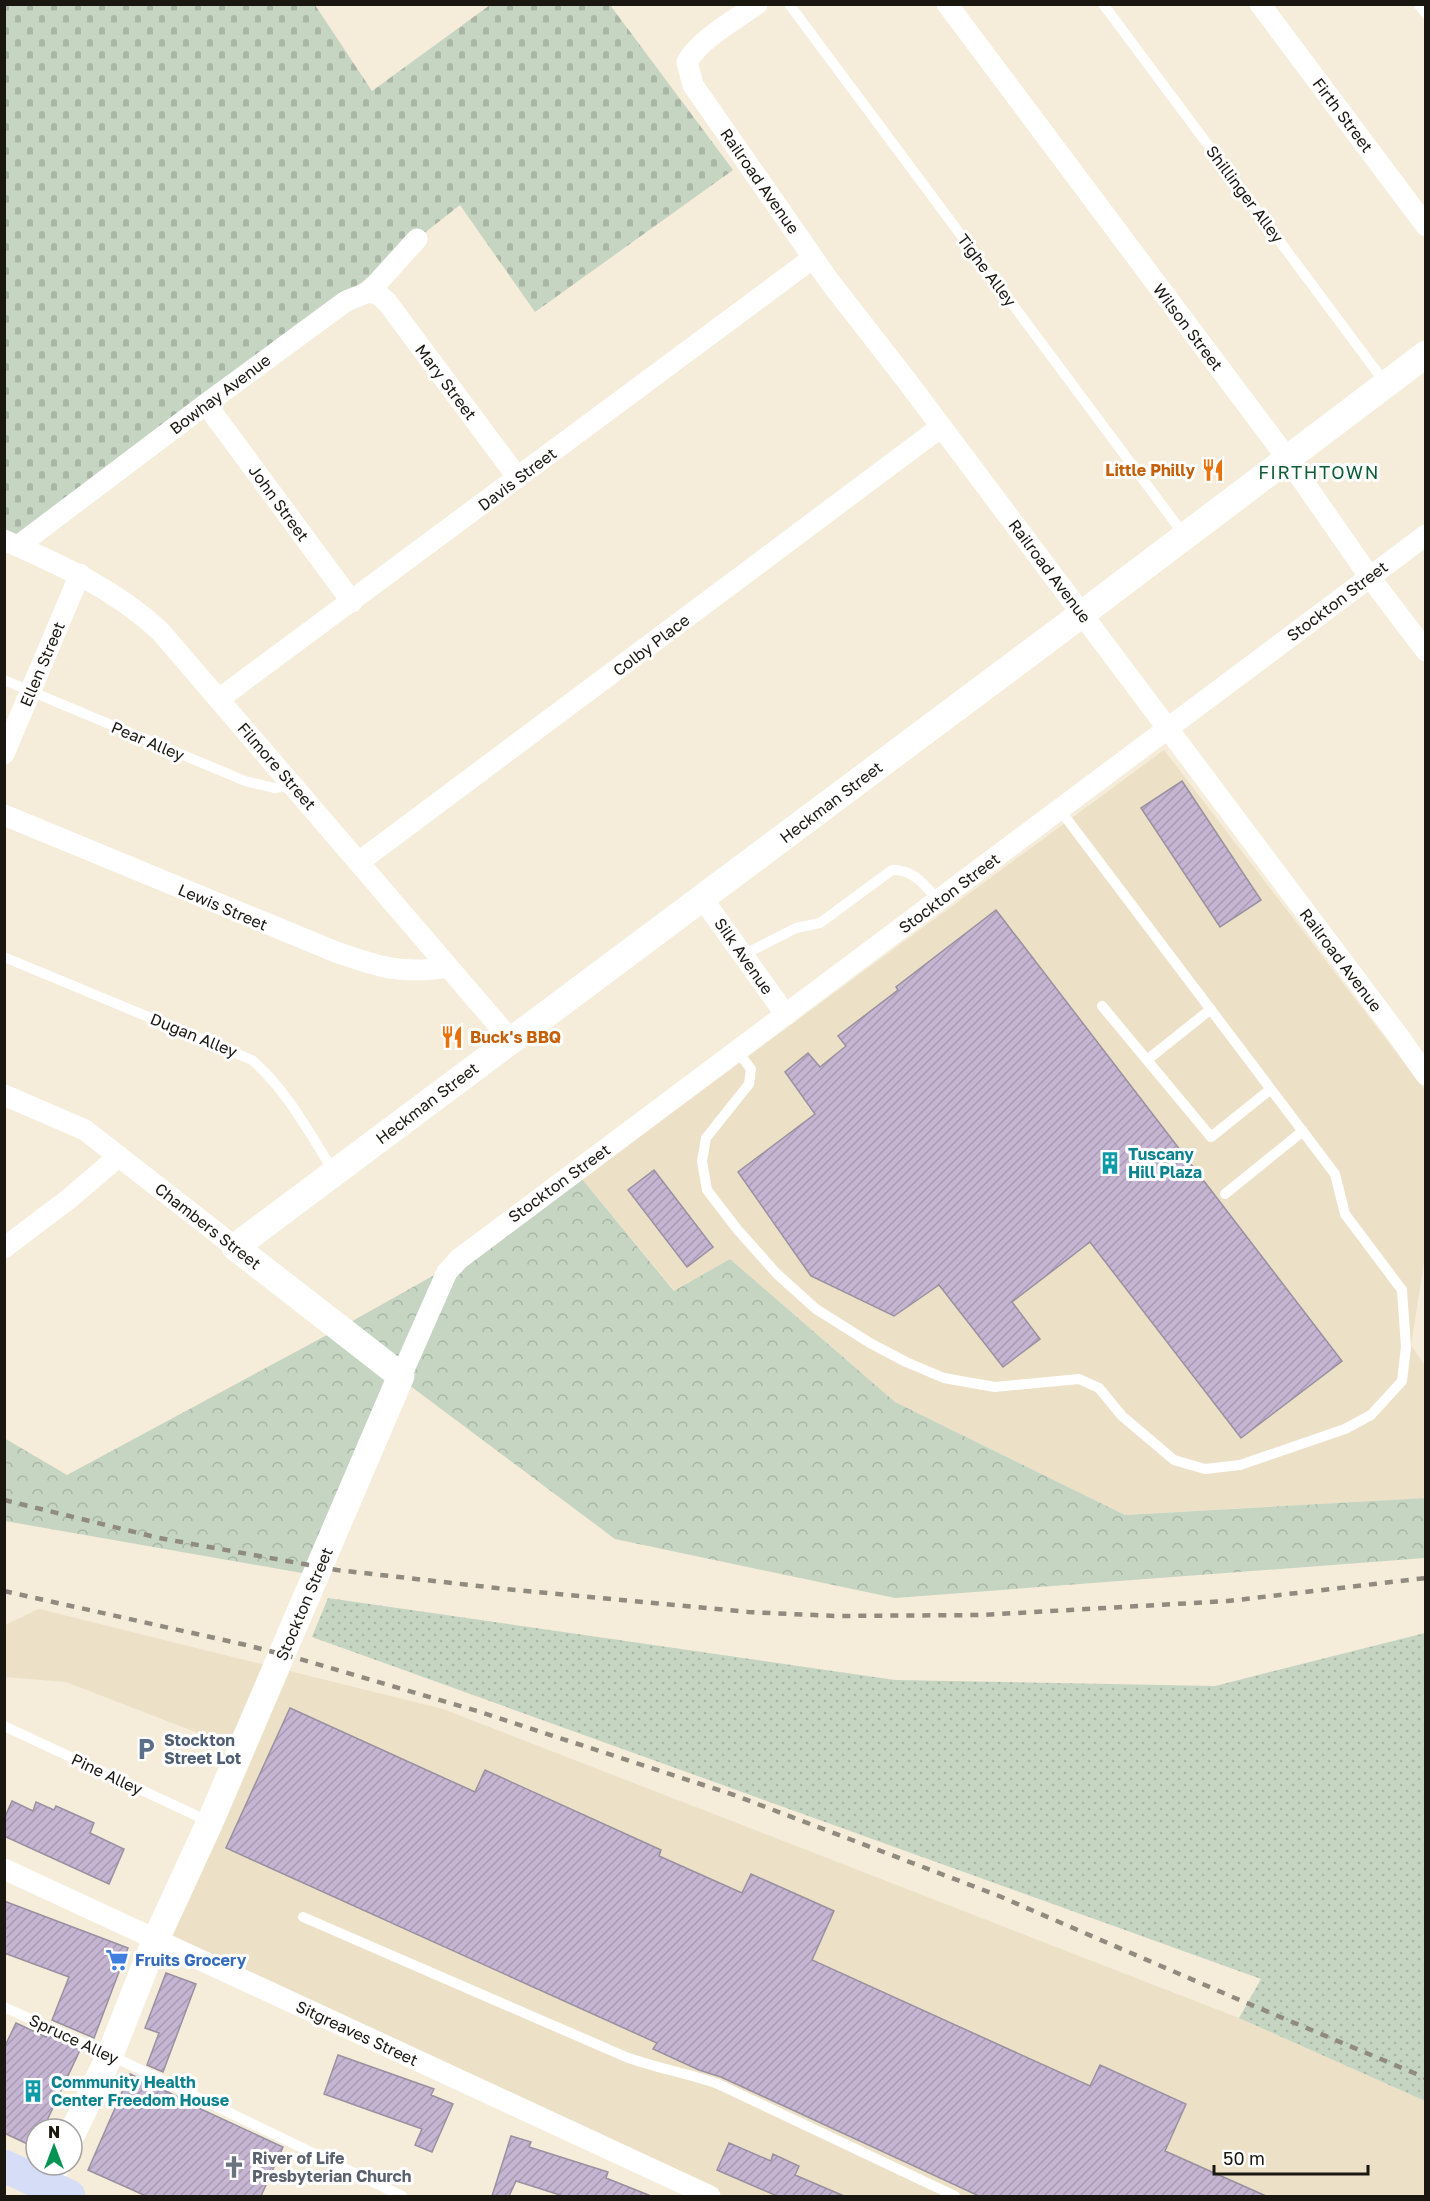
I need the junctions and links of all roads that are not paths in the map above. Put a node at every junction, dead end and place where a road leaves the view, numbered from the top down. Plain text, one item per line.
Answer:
1 (757, 4) edge
2 (789, 4) edge
3 (947, 4) edge
4 (1103, 4) edge
5 (1260, 4) edge
6 (1418, 4) edge
7 (1425, 14) edge
8 (1425, 226) edge
9 (417, 239) dead end
10 (813, 258) junction
11 (369, 292) junction
12 (1425, 354) edge
13 (1386, 384) junction
14 (206, 404) junction
15 (941, 427) junction
16 (1287, 458) junction
17 (518, 478) junction
18 (1425, 535) edge
19 (1185, 536) junction
20 (11, 543) edge
21 (80, 574) junction
22 (1370, 576) junction
23 (352, 602) junction
24 (1082, 614) junction
25 (1425, 651) edge
26 (4, 680) edge
27 (31, 691) junction
28 (219, 699) junction
29 (1167, 730) junction
30 (4, 754) edge
31 (295, 786) junction
32 (1060, 810) junction
33 (4, 815) edge
34 (359, 862) junction
35 (702, 898) junction
36 (939, 901) junction
37 (743, 955) junction
38 (4, 957) edge
39 (448, 967) junction
40 (1102, 1006) dead end
41 (1211, 1009) junction
42 (786, 1015) junction
43 (511, 1040) junction
44 (737, 1051) junction
45 (1147, 1060) junction
46 (1425, 1076) edge
47 (1271, 1089) junction
48 (4, 1095) edge
49 (1303, 1131) junction
50 (119, 1156) junction
51 (335, 1173) junction
52 (1225, 1194) dead end
53 (235, 1247) junction
54 (5, 1248) edge
55 (401, 1376) junction
56 (4, 1726) edge
57 (210, 1822) junction
58 (4, 1869) edge
59 (303, 1917) dead end
60 (156, 1939) junction
61 (4, 2007) edge
62 (110, 2055) junction
63 (80, 2117) edge
64 (4, 2166) edge
65 (54, 2186) edge
66 (402, 2196) edge
67 (710, 2196) edge
68 (955, 2196) edge

1 - 10 street, Railroad Avenue
2 - 19 lane, Tighe Alley
3 - 16 street, Wilson Street
4 - 13 lane, Shillinger Alley
5 - 8 street, Firth Street
6 - 7 lane
9 - 11 street, Bowhay Avenue
10 - 15 street, Railroad Avenue
10 - 17 street, Davis Street
11 - 14 street, Bowhay Avenue
11 - 17 street, Mary Street
12 - 13 street, Heckman Street
13 - 16 street, Heckman Street
14 - 20 street, Bowhay Avenue
14 - 23 street, John Street
15 - 24 street, Railroad Avenue
15 - 34 street, Colby Place
16 - 19 street, Heckman Street
16 - 22 street, Wilson Street
17 - 23 street, Davis Street
18 - 22 street, Stockton Street
19 - 24 street, Heckman Street
20 - 21 street, Filmore Street
21 - 27 street, Ellen Street
21 - 28 street, Filmore Street
22 - 25 street, Wilson Street
22 - 29 street, Stockton Street
23 - 28 street, Davis Street
24 - 29 street, Railroad Avenue
24 - 35 street, Heckman Street
26 - 27 lane, Pear Alley
27 - 30 street, Ellen Street
27 - 31 lane, Pear Alley
28 - 31 street, Filmore Street
29 - 32 street, Stockton Street
29 - 46 street, Railroad Avenue
31 - 34 street, Filmore Street
32 - 36 street, Stockton Street
32 - 41 lane
33 - 39 street, Lewis Street
34 - 39 street, Filmore Street
35 - 37 street, Silk Avenue
35 - 43 street, Heckman Street
36 - 37 lane
36 - 42 street, Stockton Street
37 - 42 street, Silk Avenue
38 - 51 lane, Dugan Alley
39 - 43 street, Filmore Street
40 - 45 lane
41 - 45 lane
41 - 47 lane
42 - 44 street, Stockton Street
43 - 51 street, Heckman Street
44 - 49 lane
44 - 55 street, Stockton Street
45 - 47 lane
47 - 49 lane
48 - 50 street, Chambers Street
49 - 52 lane
50 - 53 street, Chambers Street
50 - 54 street
51 - 53 street, Heckman Street
53 - 55 street, Chambers Street
55 - 57 street, Stockton Street
56 - 57 lane, Pine Alley
57 - 60 street, Stockton Street
58 - 60 street, Sitgreaves Street
59 - 68 lane
60 - 62 street, Stockton Street
60 - 67 street, Sitgreaves Street
61 - 62 lane, Spruce Alley
62 - 63 street, Stockton Street
62 - 66 lane, Spruce Alley
64 - 65 main road

